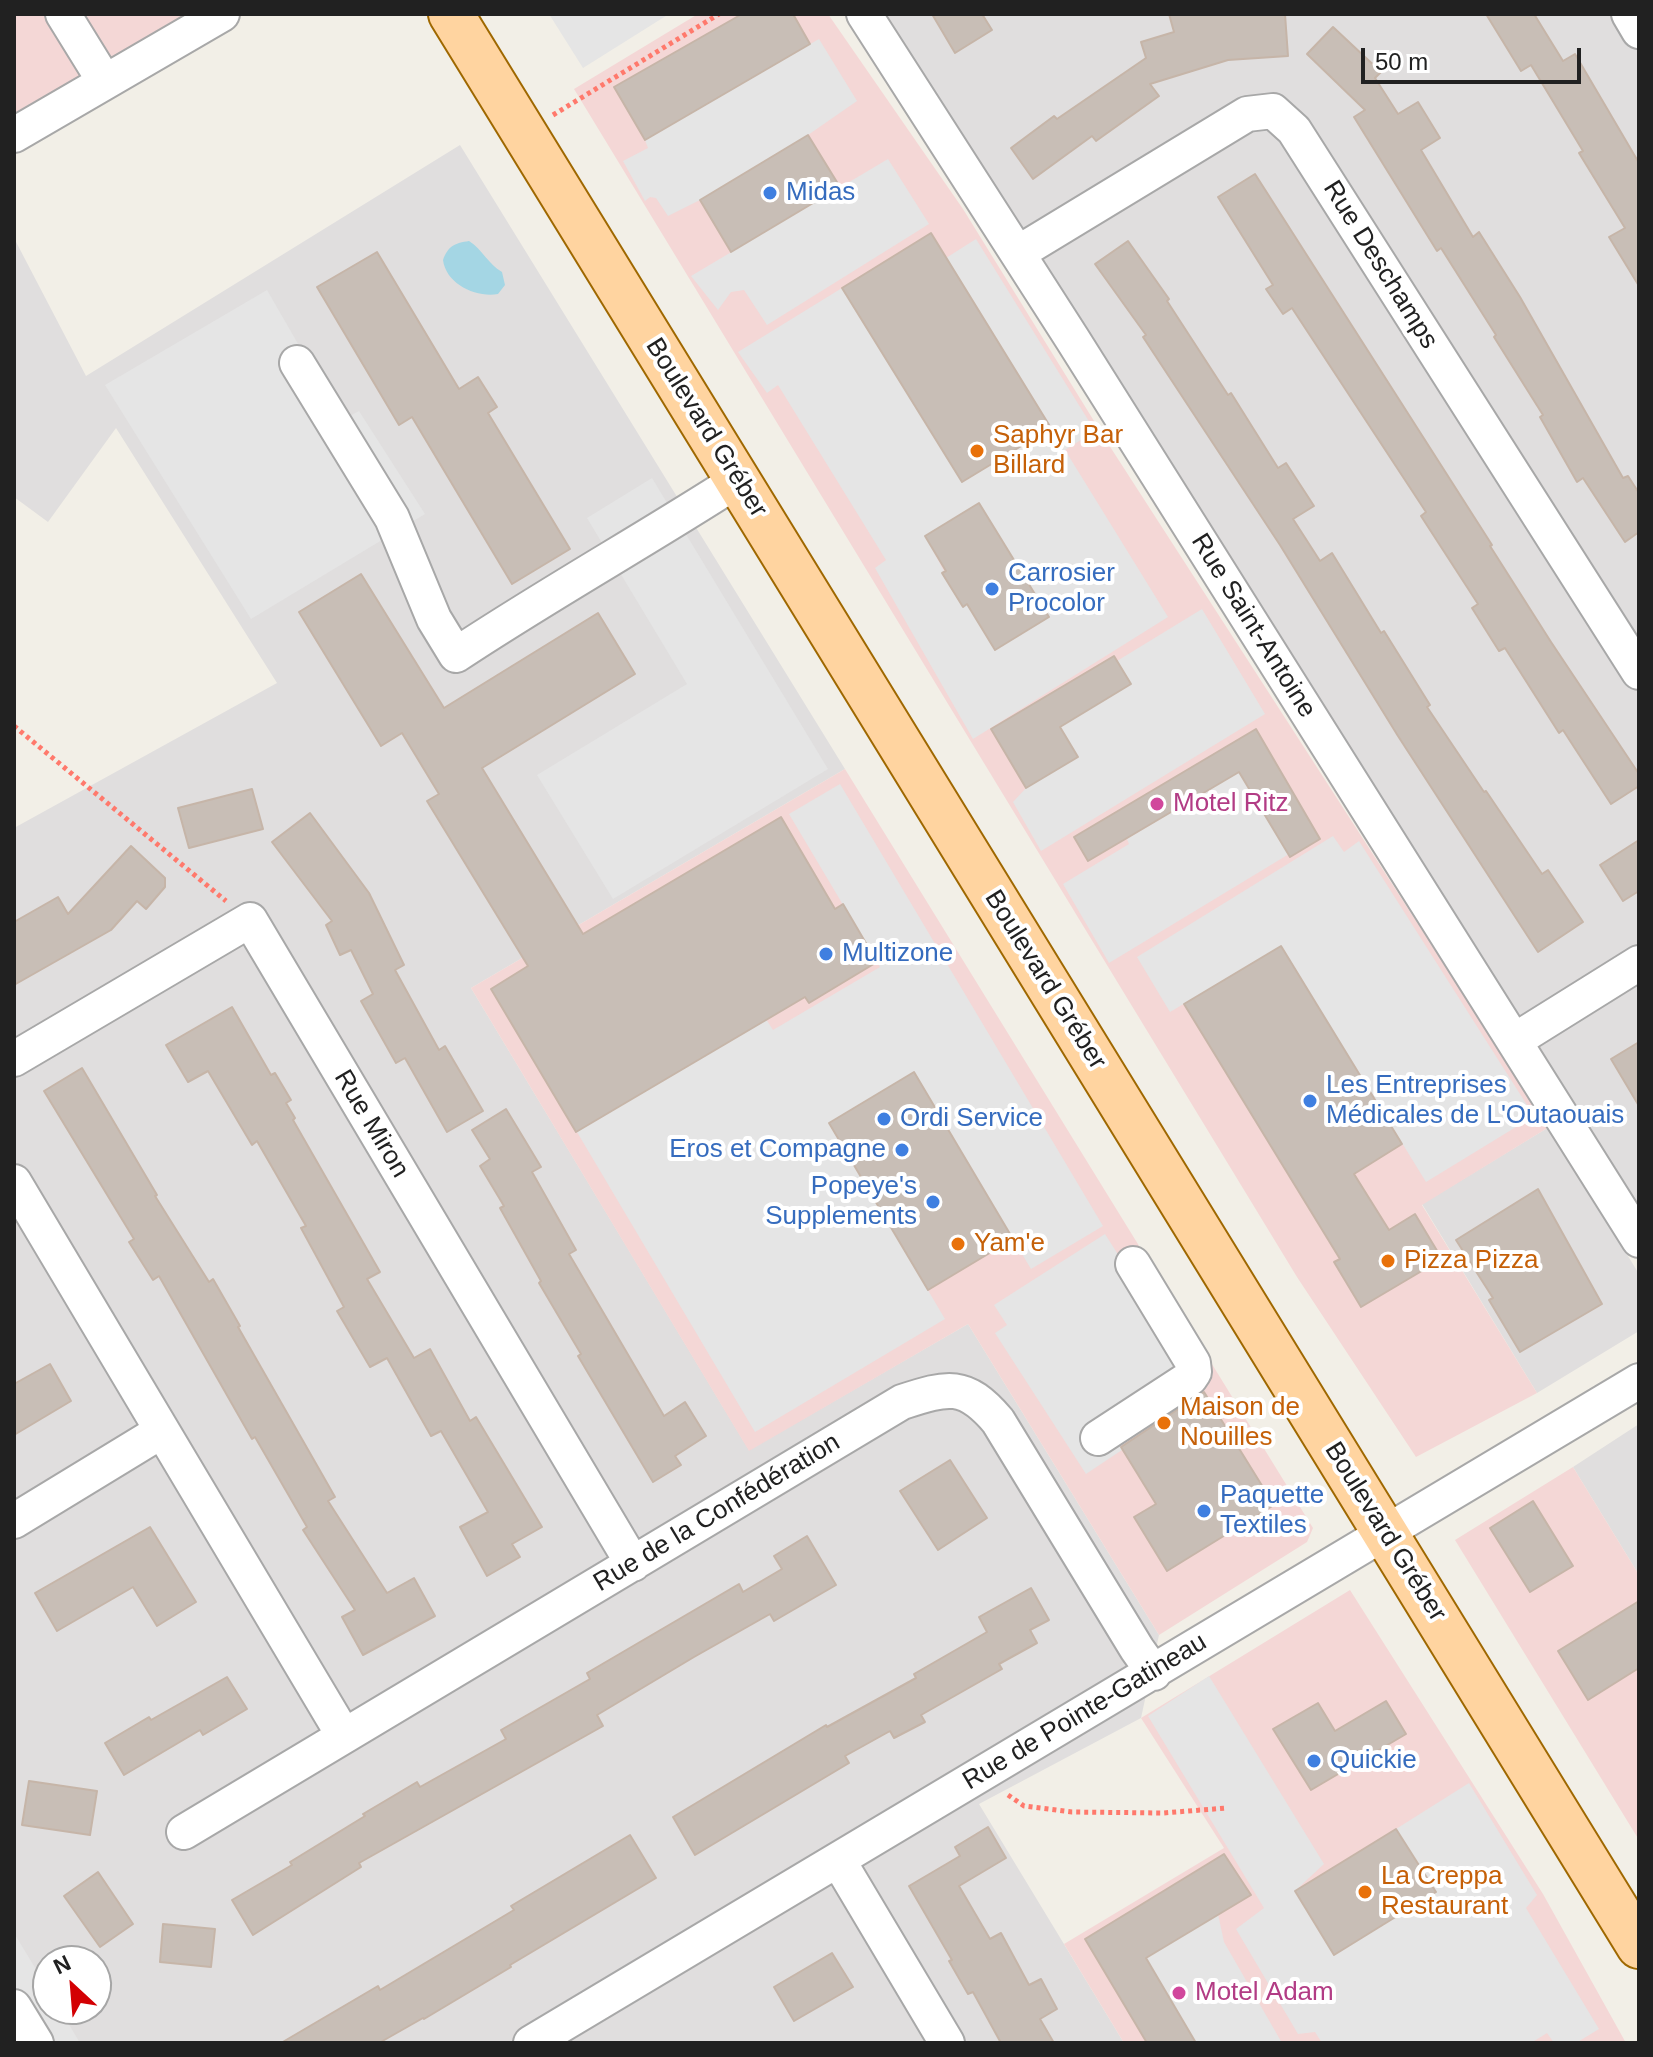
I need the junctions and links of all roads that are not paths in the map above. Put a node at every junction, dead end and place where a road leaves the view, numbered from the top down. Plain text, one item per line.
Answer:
1 (63, 14) edge
2 (222, 14) edge
3 (451, 14) edge
4 (864, 14) edge
5 (1629, 14) edge
6 (1639, 31) edge
7 (105, 82) junction
8 (14, 135) edge
9 (1018, 253) junction
10 (297, 363) dead end
11 (738, 480) junction
12 (1639, 672) edge
13 (1639, 963) edge
14 (1514, 1041) junction
15 (14, 1059) edge
16 (14, 1182) edge
17 (1639, 1240) edge
18 (1133, 1264) dead end
19 (1639, 1381) edge
20 (160, 1432) junction
21 (1098, 1438) dead end
22 (14, 1521) edge
23 (1385, 1532) junction
24 (633, 1564) junction
25 (1154, 1673) junction
26 (344, 1736) junction
27 (184, 1832) dead end
28 (838, 1860) junction
29 (1639, 1946) edge
30 (14, 2007) edge
31 (36, 2043) edge
32 (531, 2043) edge
33 (947, 2043) edge

1 - 7 street
2 - 7 street
3 - 11 main road, Boulevard Gréber
4 - 9 street, Rue Saint-Antoine
5 - 6 street
7 - 8 street
9 - 12 street, Rue Deschamps
9 - 14 street, Rue Saint-Antoine
10 - 11 street
11 - 23 main road, Boulevard Gréber
13 - 14 street
14 - 17 street, Rue Saint-Antoine
15 - 24 street, Rue Miron
16 - 20 street
18 - 21 street
19 - 23 street, Rue de Pointe-Gatineau
20 - 22 street
20 - 26 street
23 - 25 street, Rue de Pointe-Gatineau
23 - 29 main road, Boulevard Gréber
24 - 25 street, Rue de la Confédération
24 - 26 street, Rue de la Confédération
25 - 28 street, Rue de Pointe-Gatineau
26 - 27 street, Rue de la Confédération
28 - 32 street, Rue de Pointe-Gatineau
28 - 33 street
30 - 31 street

